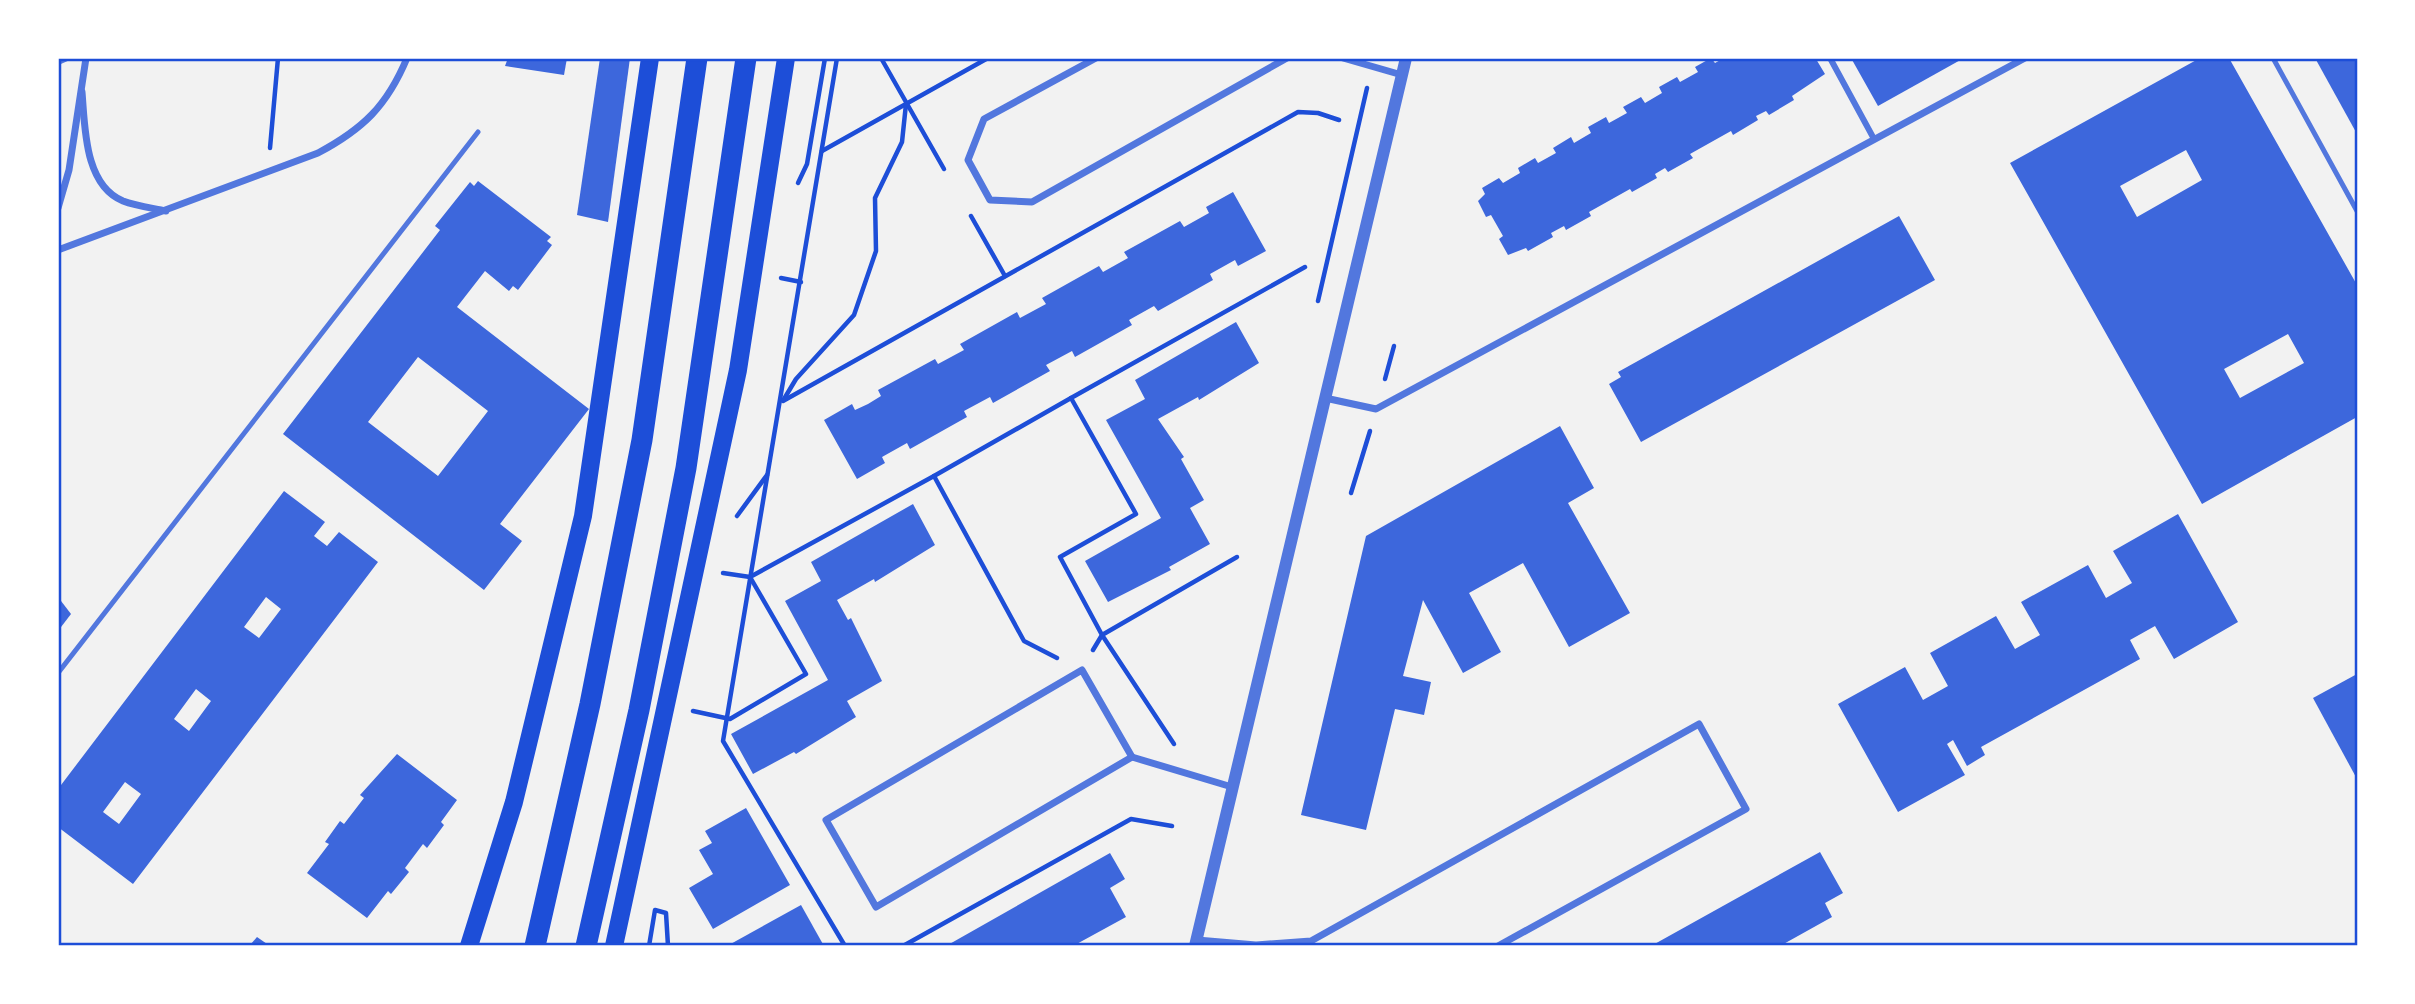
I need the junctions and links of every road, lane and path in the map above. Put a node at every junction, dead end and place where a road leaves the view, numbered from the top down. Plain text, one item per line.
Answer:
1 (67, 58) edge
2 (86, 58) edge
3 (278, 58) edge
4 (407, 58) edge
5 (650, 58) edge
6 (697, 58) edge
7 (746, 58) edge
8 (786, 58) edge
9 (825, 58) edge
10 (837, 58) edge
11 (881, 58) edge
12 (988, 58) edge
13 (1096, 58) edge
14 (1287, 58) edge
15 (1343, 58) edge
16 (1406, 58) edge
17 (1830, 58) edge
18 (2025, 58) edge
19 (2273, 58) edge
20 (58, 62) edge
21 (1402, 75) junction
22 (82, 92) junction
23 (906, 104) junction
24 (1339, 120) dead end
25 (478, 132) dead end
26 (1874, 139) junction
27 (822, 151) junction
28 (270, 153) dead end
29 (807, 164) dead end
30 (58, 208) edge
31 (167, 211) junction
32 (2357, 211) edge
33 (58, 250) edge
34 (1305, 267) dead end
35 (1071, 398) junction
36 (1325, 398) junction
37 (782, 402) junction
38 (769, 471) junction
39 (934, 476) junction
40 (730, 526) dead end
41 (1237, 557) dead end
42 (709, 571) dead end
43 (750, 577) junction
44 (1102, 635) junction
45 (1082, 670) junction
46 (58, 673) edge
47 (681, 709) dead end
48 (730, 719) junction
49 (1178, 750) dead end
50 (1132, 757) junction
51 (1232, 787) junction
52 (1172, 826) dead end
53 (1196, 943) edge
54 (1312, 944) edge
55 (469, 946) edge
56 (535, 946) edge
57 (586, 946) edge
58 (614, 946) edge
59 (649, 946) edge
60 (667, 946) edge
61 (845, 946) edge
62 (903, 946) edge
63 (1498, 946) edge

1 - 20 street
2 - 22 street
3 - 28 path
4 - 31 street
5 - 55 main road
6 - 56 highway
7 - 57 highway
8 - 58 main road
9 - 29 path
10 - 27 path
11 - 23 path
12 - 23 path
13 - 14 street
15 - 21 street
16 - 21 street
17 - 26 street
18 - 26 street
19 - 32 lane
21 - 36 street
22 - 30 street
22 - 31 street
23 - 27 path
23 - 37 path
24 - 37 path
25 - 46 lane
26 - 36 street
27 - 37 path
31 - 33 street
34 - 35 path
35 - 39 path
35 - 44 path
36 - 51 street
37 - 38 path
38 - 40 path
38 - 43 path
39 - 43 path
39 - 45 path
41 - 44 path
42 - 43 path
43 - 48 path
43 - 48 path
44 - 45 path
44 - 49 path
45 - 50 street
45 - 50 street
47 - 48 path
48 - 61 path
50 - 51 street
51 - 53 street
52 - 62 path
53 - 54 street
54 - 63 street
59 - 60 path

